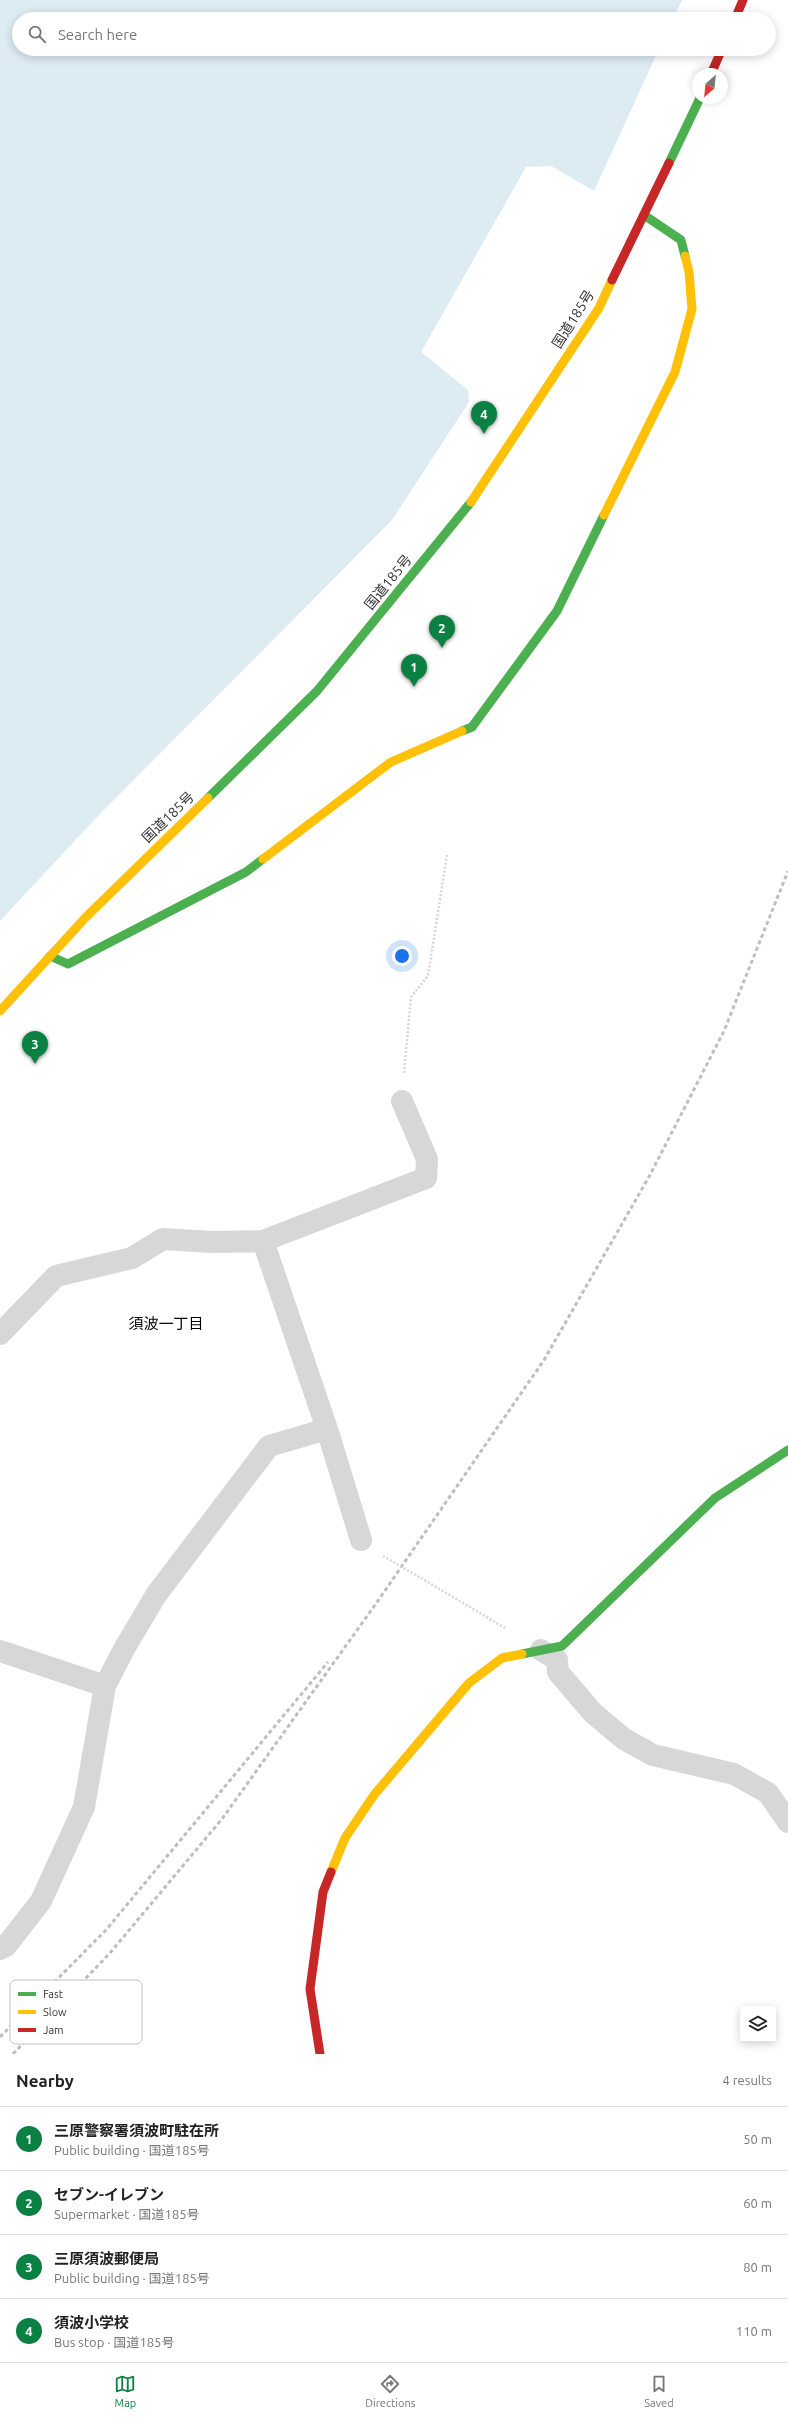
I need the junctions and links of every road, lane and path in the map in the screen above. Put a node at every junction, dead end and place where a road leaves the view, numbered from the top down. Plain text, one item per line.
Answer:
1 (743, 0) edge
2 (738, 12) edge
3 (719, 56) edge
4 (714, 68) edge
5 (697, 104) edge
6 (644, 215) junction
7 (447, 855) dead end
8 (50, 956) junction
9 (0, 1011) edge
10 (402, 1101) joint
11 (263, 1241) junction
12 (0, 1334) edge
13 (327, 1429) junction
14 (788, 1450) edge
15 (361, 1540) dead end
16 (383, 1556) dead end
17 (541, 1650) junction
18 (0, 1651) edge
19 (105, 1686) junction
20 (788, 1822) edge
21 (0, 1949) edge
22 (320, 2054) edge

1 - 2 main road
3 - 4 main road
5 - 6 main road, 国道185号
6 - 8 main road, 国道185号
6 - 8 main road
7 - 10 path
8 - 9 main road, 国道185号
10 - 11 street
11 - 12 street
11 - 13 street
13 - 15 street
13 - 19 street
14 - 17 main road
16 - 17 path, bridge
17 - 20 street
17 - 22 main road
18 - 19 street
19 - 21 street

